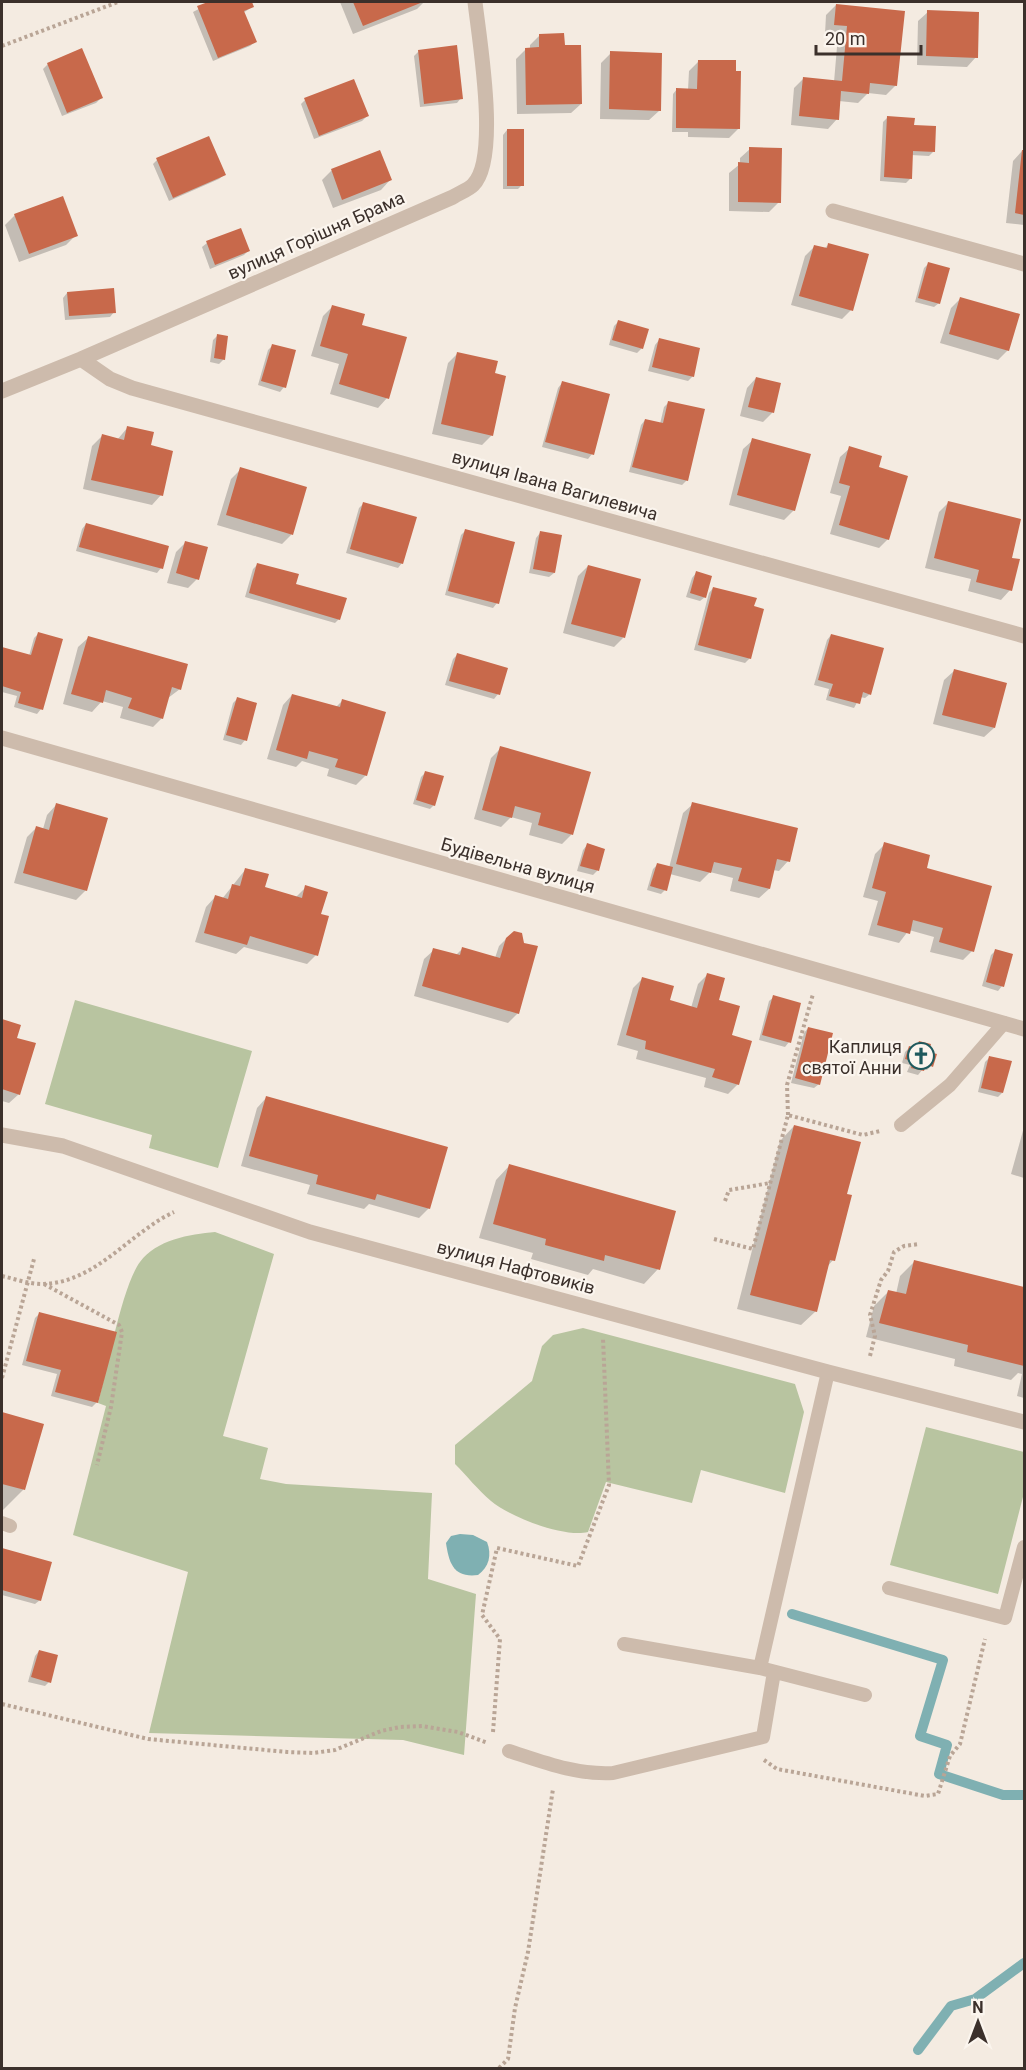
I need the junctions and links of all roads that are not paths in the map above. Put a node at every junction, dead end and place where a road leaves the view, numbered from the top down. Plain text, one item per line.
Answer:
1 (475, 2) edge
2 (833, 211) dead end
3 (1024, 264) edge
4 (81, 359) junction
5 (2, 391) edge
6 (1024, 636) edge
7 (2, 738) edge
8 (1004, 1023) junction
9 (1024, 1029) edge
10 (901, 1125) road end
11 (2, 1136) edge
12 (828, 1372) junction
13 (1024, 1422) edge
14 (1024, 1547) edge
15 (889, 1588) dead end
16 (624, 1644) dead end
17 (760, 1668) junction
18 (774, 1672) junction
19 (865, 1695) dead end
20 (509, 1751) dead end

1 - 4 street, вулиця Горішня Брама
2 - 3 street
4 - 5 street, вулиця Горішня Брама
4 - 6 street, вулиця Івана Вагилевича
7 - 8 street, Будівельна вулиця
8 - 9 street, Будівельна вулиця
8 - 10 lane
11 - 12 street, вулиця Нафтовиків
12 - 13 street, вулиця Нафтовиків
12 - 17 lane
14 - 15 lane
16 - 17 lane
17 - 18 lane
18 - 19 lane
18 - 20 lane

